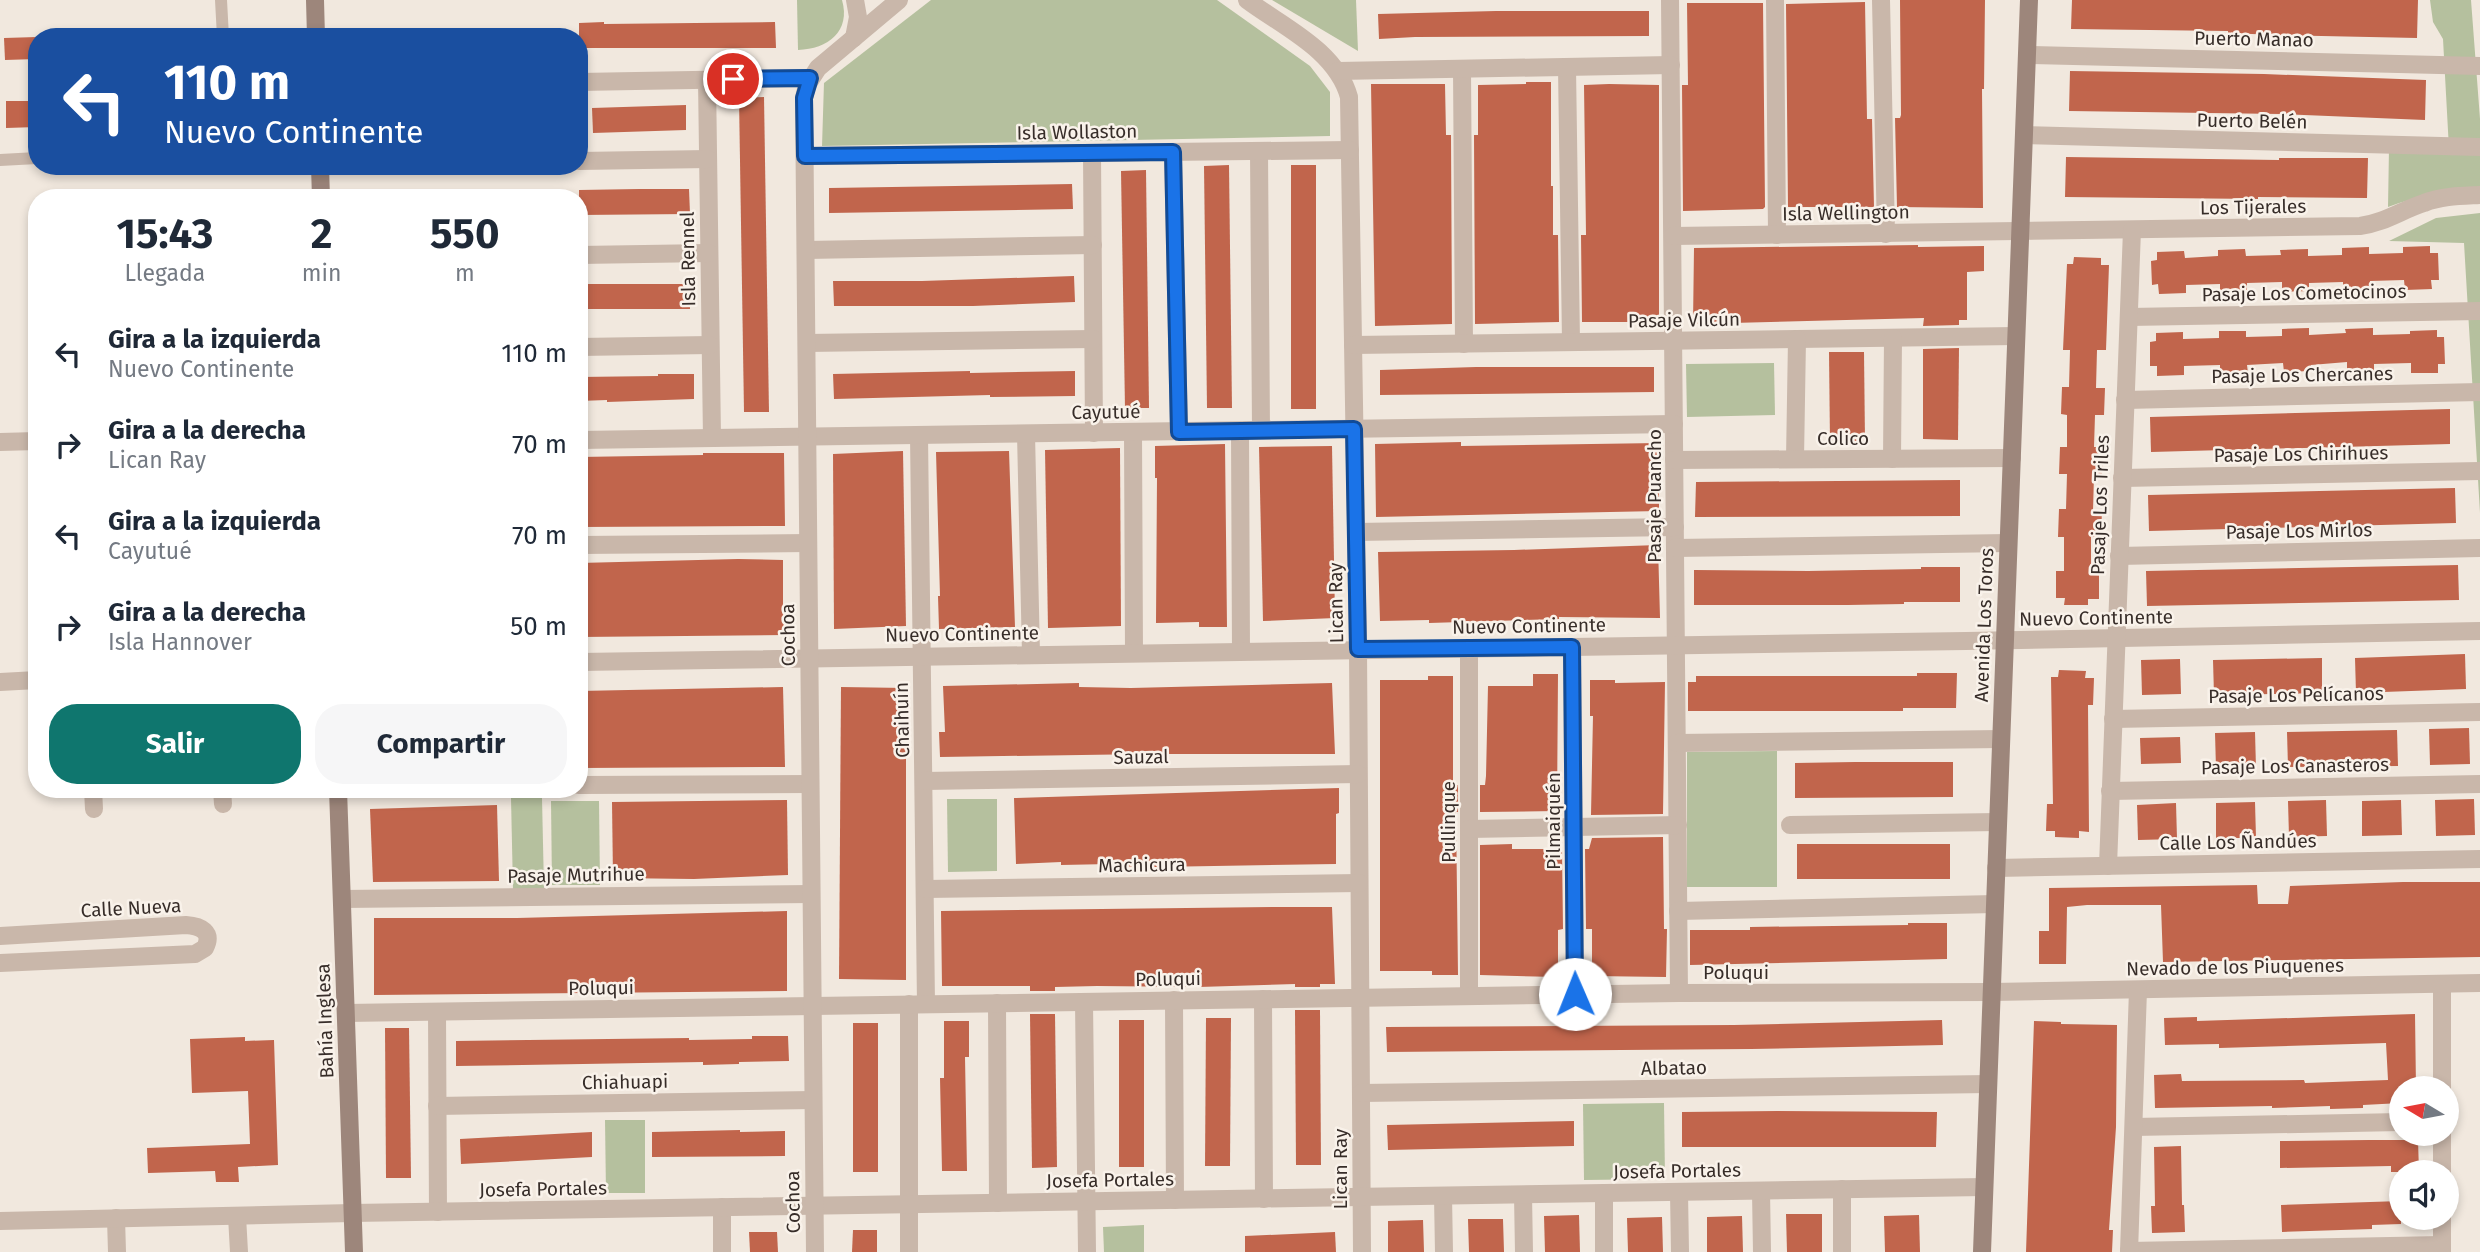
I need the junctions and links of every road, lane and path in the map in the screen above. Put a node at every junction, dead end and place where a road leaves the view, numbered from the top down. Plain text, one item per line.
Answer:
1 (221, 0) edge
2 (316, 0) edge
3 (855, 0) edge
4 (899, 0) edge
5 (1247, 0) edge
6 (1670, 0) edge
7 (1775, 0) edge
8 (1881, 0) edge
9 (2029, 0) edge
10 (223, 28) edge
11 (316, 28) edge
12 (853, 38) junction
13 (2027, 55) junction
14 (1671, 65) junction
15 (2480, 66) edge
16 (1567, 67) junction
17 (1462, 69) junction
18 (1338, 71) junction
19 (810, 78) junction
20 (707, 80) junction
21 (588, 82) edge
22 (2024, 135) junction
23 (2480, 147) edge
24 (1350, 150) junction
25 (1259, 151) junction
26 (1173, 152) junction
27 (1092, 153) junction
28 (805, 156) junction
29 (28, 158) edge
30 (708, 159) junction
31 (0, 160) edge
32 (588, 161) edge
33 (2480, 195) edge
34 (2132, 230) junction
35 (2020, 232) junction
36 (1886, 234) junction
37 (1777, 235) junction
38 (1673, 236) junction
39 (1093, 244) junction
40 (806, 250) junction
41 (709, 253) junction
42 (588, 255) edge
43 (2480, 311) edge
44 (2129, 317) junction
45 (2016, 336) junction
46 (1893, 338) junction
47 (1093, 339) junction
48 (1797, 339) junction
49 (1675, 341) junction
50 (1571, 342) junction
51 (807, 343) junction
52 (1464, 344) junction
53 (710, 345) junction
54 (1353, 345) junction
55 (588, 347) edge
56 (2480, 392) edge
57 (2125, 400) junction
58 (1674, 424) junction
59 (1354, 429) junction
60 (1261, 430) junction
61 (1240, 431) junction
62 (1133, 432) junction
63 (1179, 432) junction
64 (1094, 433) junction
65 (1026, 434) junction
66 (919, 435) junction
67 (807, 437) junction
68 (712, 438) junction
69 (588, 440) edge
70 (28, 441) edge
71 (0, 442) edge
72 (1892, 458) junction
73 (2012, 458) junction
74 (1796, 459) junction
75 (1674, 460) junction
76 (2480, 471) edge
77 (2122, 478) junction
78 (1675, 527) junction
79 (1356, 532) junction
80 (808, 543) junction
81 (2008, 543) junction
82 (588, 545) edge
83 (1675, 548) junction
84 (2480, 548) edge
85 (2119, 556) junction
86 (2480, 631) edge
87 (2116, 638) junction
88 (2005, 641) junction
89 (1676, 645) junction
90 (1572, 647) junction
91 (1469, 648) junction
92 (1358, 649) junction
93 (1241, 651) junction
94 (1134, 653) junction
95 (1031, 654) junction
96 (922, 656) junction
97 (809, 657) junction
98 (588, 662) edge
99 (28, 680) edge
100 (0, 682) edge
101 (2480, 712) edge
102 (2113, 719) junction
103 (2001, 739) junction
104 (1677, 743) junction
105 (1358, 774) junction
106 (924, 781) junction
107 (2480, 783) edge
108 (810, 784) junction
109 (588, 785) edge
110 (2110, 791) junction
111 (93, 798) edge
112 (338, 798) edge
113 (94, 809) dead end
114 (1998, 822) junction
115 (1678, 825) junction
116 (1790, 825) dead end
117 (1574, 827) junction
118 (1469, 829) junction
119 (2480, 859) edge
120 (2108, 866) junction
121 (1996, 868) junction
122 (1359, 883) junction
123 (925, 889) junction
124 (811, 894) junction
125 (342, 899) junction
126 (1995, 904) junction
127 (1678, 911) junction
128 (0, 936) edge
129 (0, 963) edge
130 (2480, 983) edge
131 (2442, 984) junction
132 (2138, 990) junction
133 (1992, 992) junction
134 (1679, 993) junction
135 (1575, 994) junction
136 (1469, 996) junction
137 (1360, 997) junction
138 (1263, 999) junction
139 (1174, 1000) junction
140 (1084, 1002) junction
141 (997, 1003) junction
142 (918, 1004) junction
143 (813, 1006) junction
144 (437, 1012) junction
145 (346, 1013) junction
146 (2442, 1076) edge
147 (1988, 1084) junction
148 (1361, 1093) junction
149 (813, 1100) junction
150 (438, 1106) junction
151 (2389, 1122) edge
152 (2134, 1127) junction
153 (1984, 1187) junction
154 (1842, 1189) junction
155 (1761, 1191) junction
156 (1679, 1192) junction
157 (1604, 1193) junction
158 (1523, 1195) junction
159 (1444, 1196) junction
160 (1361, 1197) junction
161 (1264, 1199) junction
162 (1175, 1200) junction
163 (1086, 1202) junction
164 (998, 1203) junction
165 (909, 1205) junction
166 (814, 1206) junction
167 (722, 1207) junction
168 (438, 1212) junction
169 (352, 1213) junction
170 (237, 1216) junction
171 (116, 1218) junction
172 (0, 1221) edge
173 (2442, 1230) edge
174 (2442, 1249) edge
175 (2129, 1251) edge
176 (117, 1252) edge
177 (239, 1252) edge
178 (354, 1252) edge
179 (722, 1252) edge
180 (815, 1252) edge
181 (909, 1252) edge
182 (1087, 1252) edge
183 (1362, 1252) edge
184 (1444, 1252) edge
185 (1524, 1252) edge
186 (1604, 1252) edge
187 (1680, 1252) edge
188 (1762, 1252) edge
189 (1842, 1252) edge
190 (1982, 1252) edge

1 - 10 lane
2 - 11 main road
3 - 12 street
4 - 12 street
5 - 18 street, Lican Ray
6 - 14 street, Pasaje Puancho
7 - 37 street
8 - 36 street
9 - 13 main road, Avenida Los Toros
12 - 19 street
13 - 15 street, Puerto Manao
13 - 22 main road, Avenida Los Toros
14 - 16 street
14 - 38 street, Pasaje Puancho
16 - 17 street
16 - 50 street
17 - 18 street
17 - 52 street
18 - 24 street, Lican Ray
19 - 20 street
19 - 28 street, Cochoa
20 - 21 street
20 - 30 street, Isla Rennel
22 - 23 street, Puerto Belén
22 - 35 main road, Avenida Los Toros
24 - 25 street, Isla Wollaston
24 - 54 street, Lican Ray
25 - 26 street, Isla Wollaston
25 - 60 street
26 - 27 street, Isla Wollaston
26 - 63 street
27 - 28 street, Isla Wollaston
27 - 39 street
28 - 40 street, Cochoa
29 - 31 lane
30 - 32 street
30 - 41 street, Isla Rennel
33 - 34 street, Los Tijerales
34 - 35 street, Los Tijerales
34 - 44 street, Pasaje Los Triles
35 - 36 street, Isla Wellington
35 - 45 main road, Avenida Los Toros
36 - 37 street, Isla Wellington
37 - 38 street, Isla Wellington
38 - 49 street, Pasaje Puancho
39 - 40 street
39 - 47 street
40 - 51 street, Cochoa
41 - 42 street
41 - 53 street, Isla Rennel
43 - 44 street, Pasaje Los Cometocinos
44 - 57 street, Pasaje Los Triles
45 - 46 street, Pasaje Vilcún
45 - 73 main road, Avenida Los Toros
46 - 48 street, Pasaje Vilcún
46 - 72 street
47 - 51 street
47 - 64 street
48 - 49 street, Pasaje Vilcún
48 - 74 street
49 - 50 street, Pasaje Vilcún
49 - 58 street, Pasaje Puancho
50 - 52 street, Pasaje Vilcún
51 - 67 street, Cochoa
52 - 54 street, Pasaje Vilcún
53 - 55 street
53 - 68 street, Isla Rennel
54 - 59 street, Lican Ray
56 - 57 street, Pasaje Los Chercanes
57 - 77 street, Pasaje Los Triles
58 - 59 street, Cayutué
58 - 75 street, Pasaje Puancho
59 - 60 street, Cayutué
59 - 79 street, Lican Ray
60 - 61 street, Cayutué
61 - 63 street, Cayutué
61 - 93 street
62 - 63 street, Cayutué
62 - 64 street, Cayutué
62 - 94 street
64 - 65 street, Cayutué
65 - 66 street, Cayutué
65 - 95 street
66 - 67 street, Cayutué
66 - 96 street, Chaihuín
67 - 68 street, Cayutué
67 - 80 street, Cochoa
68 - 69 street, Cayutué
70 - 71 street
72 - 73 street, Colico
72 - 74 street, Colico
73 - 81 main road, Avenida Los Toros
74 - 75 street, Colico
75 - 78 street, Pasaje Puancho
76 - 77 street, Pasaje Los Chirihues
77 - 85 street, Pasaje Los Triles
78 - 79 street
78 - 83 street, Pasaje Puancho
79 - 92 street, Lican Ray
80 - 82 street
80 - 97 street, Cochoa
81 - 83 street
81 - 88 main road, Avenida Los Toros
83 - 89 street, Pasaje Puancho
84 - 85 street, Pasaje Los Mirlos
85 - 87 street, Pasaje Los Triles
86 - 87 street, Nuevo Continente
87 - 88 street, Nuevo Continente
87 - 102 street, Pasaje Los Triles
88 - 89 street, Nuevo Continente
88 - 103 main road, Avenida Los Toros
89 - 90 street, Nuevo Continente
89 - 104 street, Pasaje Puancho
90 - 91 street, Nuevo Continente
90 - 117 street, Pilmaiquén
91 - 92 street, Nuevo Continente
91 - 118 street, Pullinque
92 - 93 street, Nuevo Continente
92 - 105 street, Lican Ray
93 - 94 street, Nuevo Continente
94 - 95 street, Nuevo Continente
95 - 96 street, Nuevo Continente
96 - 97 street, Nuevo Continente
96 - 106 street, Chaihuín
97 - 98 street, Nuevo Continente
97 - 108 street, Cochoa
99 - 100 street
101 - 102 street, Pasaje Los Pelícanos
102 - 110 street, Pasaje Los Triles
103 - 104 street
103 - 114 main road, Avenida Los Toros
104 - 115 street, Pasaje Puancho
105 - 106 street, Sauzal
105 - 122 street, Lican Ray
106 - 123 street, Chaihuín
107 - 110 street, Pasaje Los Canasteros
108 - 109 street
108 - 124 street, Cochoa
110 - 120 street, Pasaje Los Triles
111 - 113 street
112 - 125 main road, Bahía Inglesa
114 - 116 street
114 - 121 main road, Avenida Los Toros
115 - 117 street
115 - 127 street, Pasaje Puancho
117 - 118 street
117 - 135 street, Pilmaiquén
118 - 136 street, Pullinque
119 - 120 street, Calle Los Ñandúes
120 - 121 street, Calle Los Ñandúes
121 - 126 main road, Avenida Los Toros
122 - 123 street, Machicura
122 - 137 street, Lican Ray
123 - 142 street, Chaihuín
124 - 125 street, Pasaje Mutrihue
124 - 143 street, Cochoa
125 - 145 main road, Bahía Inglesa
126 - 127 street
126 - 133 main road, Avenida Los Toros
127 - 134 street, Pasaje Puancho
128 - 129 street, Calle Nueva
130 - 131 street, Nevado de los Piuquenes
131 - 132 street, Nevado de los Piuquenes
131 - 146 street
132 - 133 street, Nevado de los Piuquenes
132 - 152 street
133 - 134 street, Poluqui
133 - 147 main road, Avenida Los Toros
134 - 135 street, Poluqui
135 - 136 street, Poluqui
136 - 137 street, Poluqui
137 - 138 street, Poluqui
137 - 148 street, Lican Ray
138 - 139 street, Poluqui
138 - 161 street
139 - 140 street, Poluqui
139 - 162 street
140 - 141 street, Poluqui
140 - 163 street
141 - 142 street, Poluqui
141 - 164 street
142 - 143 street, Poluqui
142 - 165 street, Chaihuín
143 - 144 street, Poluqui
143 - 149 street, Cochoa
144 - 145 street, Poluqui
144 - 150 street
145 - 169 main road, Bahía Inglesa
147 - 148 street, Albatao
147 - 153 main road, Avenida Los Toros
148 - 160 street, Lican Ray
149 - 150 street, Chiahuapi
149 - 166 street, Cochoa
150 - 168 street
151 - 152 street
152 - 175 street
153 - 154 street, Josefa Portales
153 - 190 main road, Avenida Los Toros
154 - 155 street, Josefa Portales
154 - 189 street
155 - 156 street, Josefa Portales
155 - 188 street
156 - 157 street, Josefa Portales
156 - 187 street
157 - 158 street, Josefa Portales
157 - 186 street
158 - 159 street, Josefa Portales
158 - 185 street
159 - 160 street, Josefa Portales
159 - 184 street
160 - 161 street, Josefa Portales
160 - 183 street, Lican Ray
161 - 162 street, Josefa Portales
162 - 163 street, Josefa Portales
163 - 164 street, Josefa Portales
163 - 182 street
164 - 165 street, Josefa Portales
165 - 166 street, Josefa Portales
165 - 181 street, Chaihuín
166 - 167 street, Josefa Portales
166 - 180 street, Cochoa
167 - 168 street, Josefa Portales
167 - 179 street
168 - 169 street, Josefa Portales
169 - 170 street, Josefa Portales
169 - 178 main road, Bahía Inglesa
170 - 171 street, Josefa Portales
170 - 177 street
171 - 172 street, Josefa Portales
171 - 176 street
173 - 174 street
174 - 175 street

